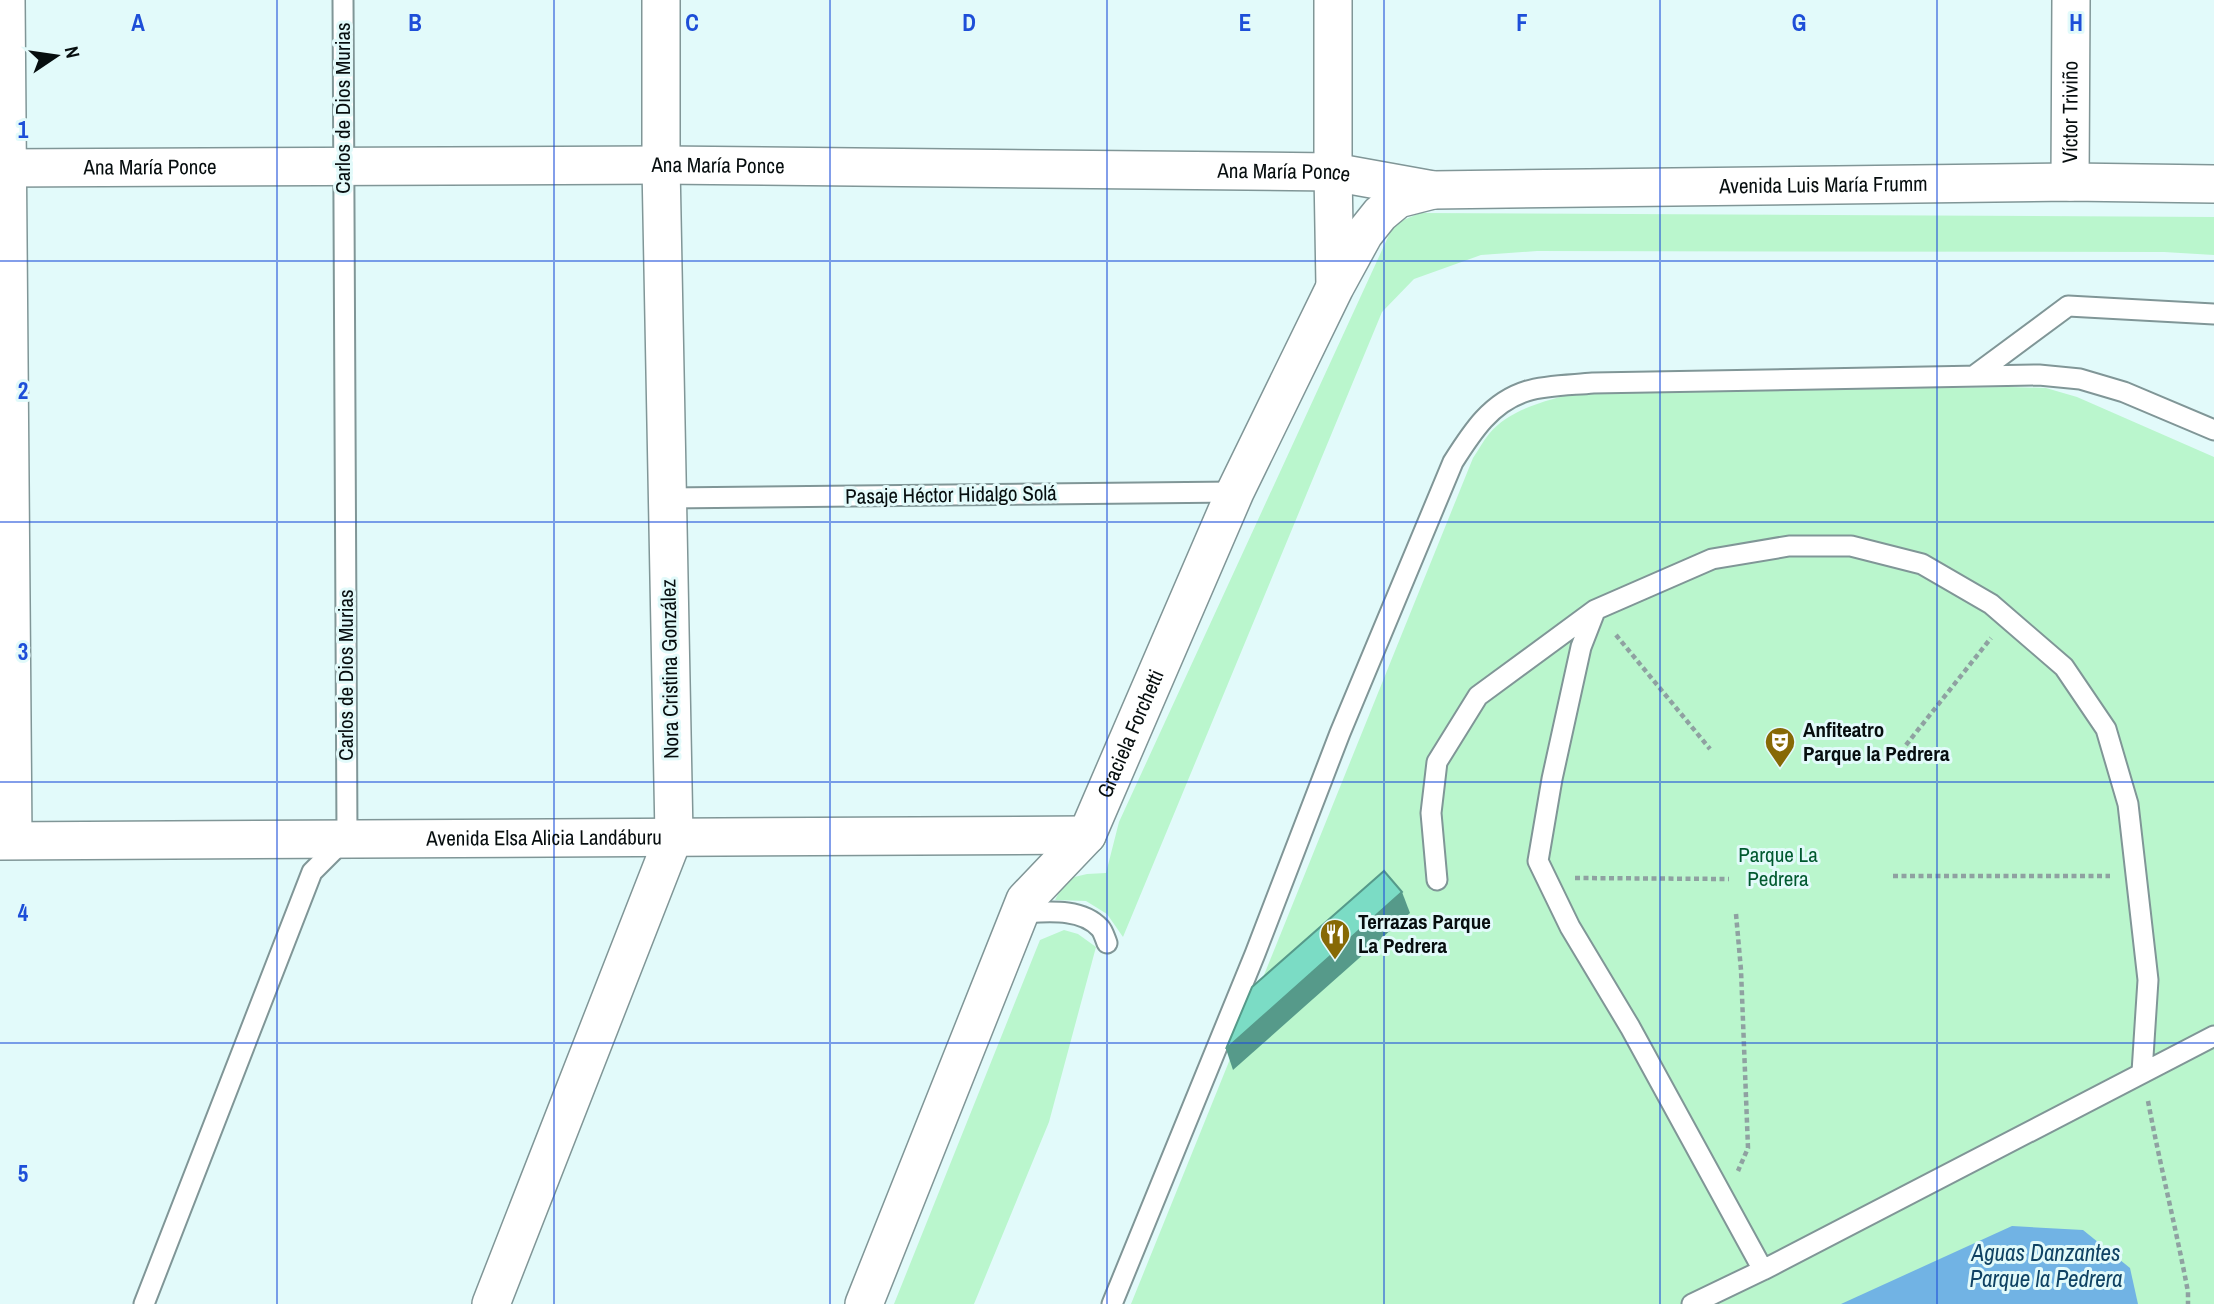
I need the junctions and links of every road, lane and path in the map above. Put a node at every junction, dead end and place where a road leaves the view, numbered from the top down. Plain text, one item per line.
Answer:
1 (6, 0) edge
2 (343, 0) edge
3 (661, 0) edge
4 (1333, 0) edge
5 (2071, 0) edge
6 (662, 165) junction
7 (342, 167) junction
8 (4, 168) edge
9 (1333, 172) junction
10 (2070, 182) junction
11 (2214, 184) edge
12 (1433, 190) junction
13 (1335, 287) junction
14 (2214, 314) edge
15 (1975, 375) junction
16 (2214, 430) edge
17 (1235, 492) junction
18 (667, 498) junction
19 (6, 499) edge
20 (1595, 611) junction
21 (2007, 618) junction
22 (1906, 745) dead end
23 (1710, 749) dead end
24 (1087, 835) junction
25 (674, 836) junction
26 (347, 837) junction
27 (7, 841) edge
28 (1893, 876) dead end
29 (2136, 876) junction
30 (1546, 878) junction
31 (1729, 878) dead end
32 (1437, 880) dead end
33 (1020, 913) junction
34 (1736, 914) dead end
35 (1107, 943) dead end
36 (2214, 1036) edge
37 (2142, 1072) junction
38 (1726, 1200) junction
39 (1763, 1270) junction
40 (144, 1304) edge
41 (491, 1304) edge
42 (864, 1304) edge
43 (1112, 1304) edge
44 (1692, 1304) edge
45 (2188, 1304) edge

1 - 8 street
2 - 7 lane, Carlos de Dios Murias
3 - 6 street, Nora Cristina González
4 - 9 street
5 - 10 street, Víctor Triviño
6 - 7 street, Ana María Ponce
6 - 9 street, Ana María Ponce
6 - 18 street, Nora Cristina González
7 - 8 street, Ana María Ponce
7 - 26 lane, Carlos de Dios Murias
8 - 19 street
9 - 12 street, Ana María Ponce
9 - 13 street
10 - 11 street, Avenida Luis María Frumm
10 - 12 street, Avenida Luis María Frumm
12 - 13 street, Graciela Forchetti
13 - 17 street, Graciela Forchetti
14 - 15 lane
15 - 16 lane
15 - 43 lane
17 - 18 lane, Pasaje Héctor Hidalgo Solá
17 - 24 street, Graciela Forchetti
18 - 25 street, Nora Cristina González
19 - 27 street
20 - 21 lane
20 - 23 path
20 - 30 lane
20 - 32 lane
21 - 22 path
21 - 29 lane
24 - 25 street, Avenida Elsa Alicia Landáburu
24 - 33 street, Graciela Forchetti
25 - 26 street, Avenida Elsa Alicia Landáburu
25 - 41 street, Nora Cristina González
26 - 27 street, Avenida Elsa Alicia Landáburu
26 - 40 lane
28 - 29 path
29 - 37 lane
30 - 31 path
30 - 38 lane
33 - 35 lane
33 - 42 street, Graciela Forchetti
34 - 38 path
36 - 37 lane
37 - 39 lane
37 - 45 path
38 - 39 lane
39 - 44 lane

